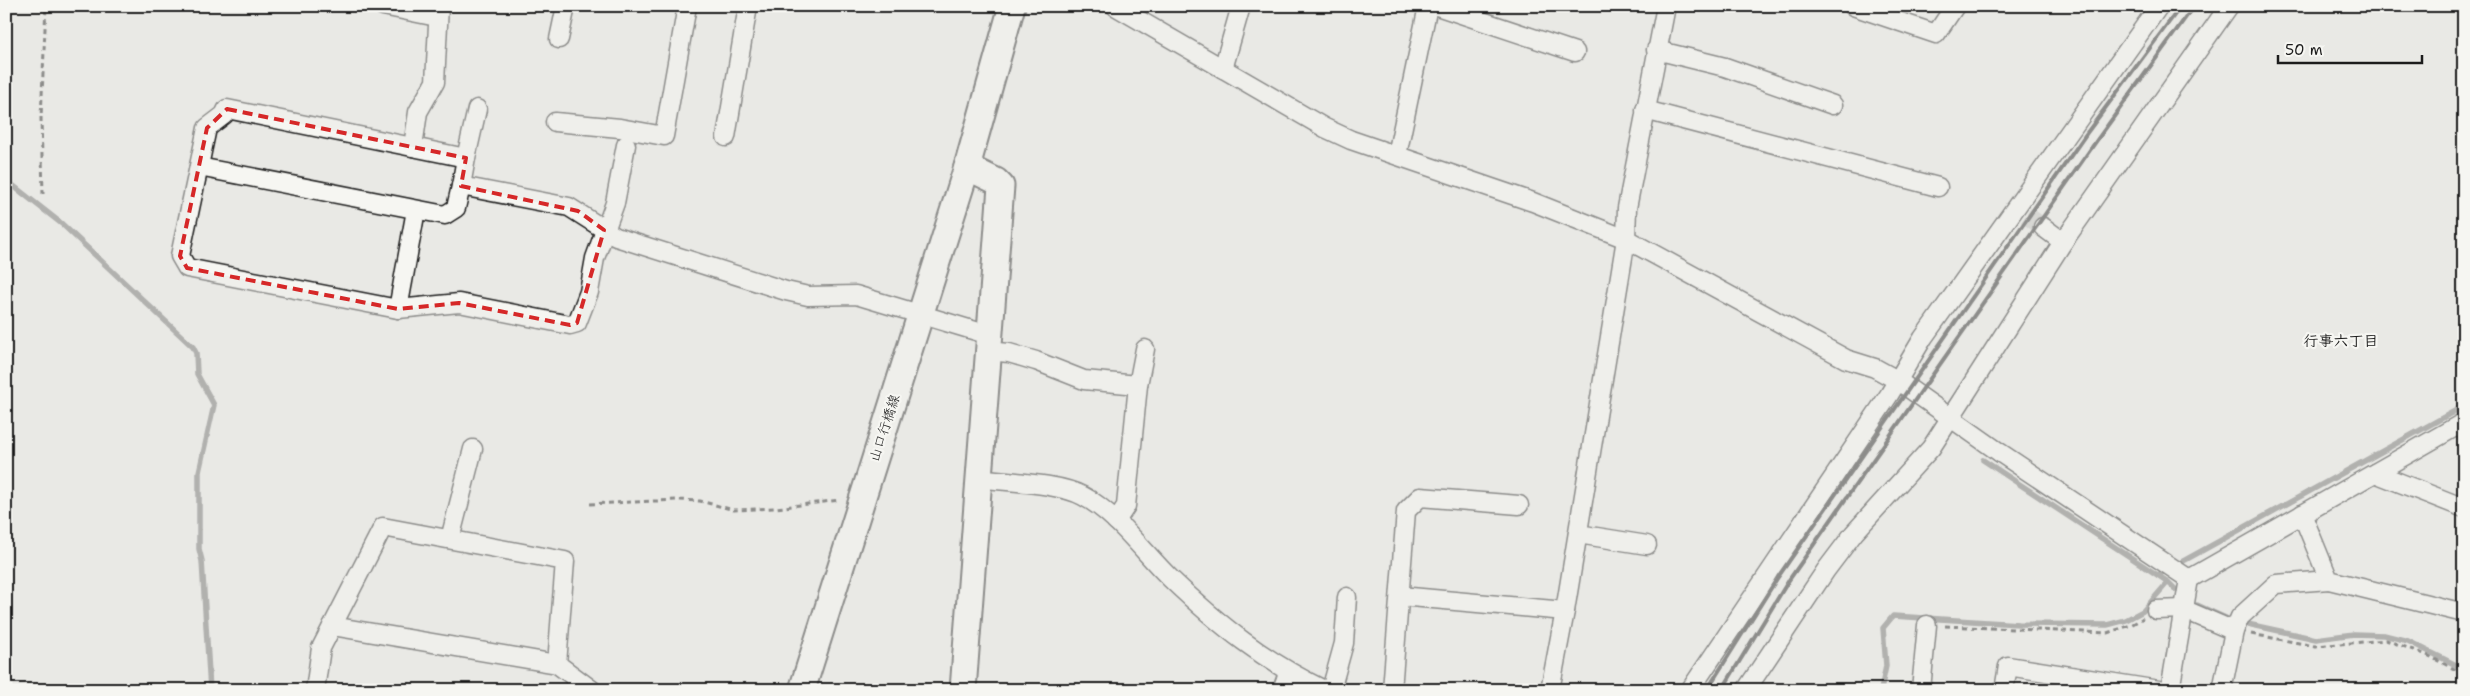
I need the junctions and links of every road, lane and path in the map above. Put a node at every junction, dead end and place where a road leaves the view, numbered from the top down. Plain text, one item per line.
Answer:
1 (46, 6) edge
2 (383, 6) edge
3 (566, 6) edge
4 (687, 6) edge
5 (748, 6) edge
6 (1012, 6) edge
7 (1115, 6) edge
8 (1240, 6) edge
9 (1428, 6) edge
10 (1437, 6) edge
11 (1666, 6) edge
12 (1853, 6) edge
13 (1955, 6) edge
14 (2159, 6) edge
15 (2228, 6) edge
16 (1132, 11) edge
17 (438, 12) edge
18 (559, 38) dead end
19 (1656, 50) junction
20 (1575, 52) dead end
21 (1223, 69) junction
22 (1833, 105) dead end
23 (477, 109) dead end
24 (1645, 110) junction
25 (555, 122) dead end
26 (726, 137) dead end
27 (626, 145) dead end
28 (413, 147) junction
29 (1397, 156) junction
30 (466, 158) junction
31 (199, 167) junction
32 (967, 167) junction
33 (461, 186) junction
34 (1938, 187) dead end
35 (42, 194) dead end
36 (416, 210) junction
37 (2044, 227) tunnel mouth
38 (604, 230) junction
39 (1626, 239) junction
40 (2064, 242) junction
41 (398, 309) junction
42 (921, 314) junction
43 (989, 343) junction
44 (1145, 349) dead end
45 (1897, 380) junction
46 (1138, 385) junction
47 (1950, 416) junction
48 (2464, 422) edge
49 (473, 449) dead end
50 (2375, 473) junction
51 (979, 478) junction
52 (844, 500) dead end
53 (590, 504) dead end
54 (1519, 505) dead end
55 (2464, 508) edge
56 (2302, 514) junction
57 (1116, 521) junction
58 (1578, 534) junction
59 (450, 539) junction
60 (1647, 545) dead end
61 (2189, 579) junction
62 (2329, 580) junction
63 (1400, 596) junction
64 (1347, 597) dead end
65 (2156, 610) joint
66 (2183, 610) junction
67 (1565, 611) junction
68 (2464, 613) edge
69 (1927, 625) joint
70 (332, 626) junction
71 (2234, 631) junction
72 (557, 664) junction
73 (1288, 673) junction
74 (2464, 674) edge
75 (315, 690) edge
76 (592, 690) edge
77 (802, 690) edge
78 (963, 690) edge
79 (1282, 690) edge
80 (1324, 690) edge
81 (1332, 690) edge
82 (1392, 690) edge
83 (1550, 690) edge
84 (1690, 690) edge
85 (1746, 690) edge
86 (1921, 690) edge
87 (2004, 690) edge
88 (2159, 690) edge
89 (2170, 690) edge
90 (2222, 690) edge

1 - 35 path
2 - 17 street
3 - 18 street
4 - 25 street
5 - 26 street
6 - 32 main road, 山口行橋線
7 - 16 street
8 - 21 street
9 - 29 street
10 - 20 street
11 - 19 street
12 - 13 street
14 - 45 street
15 - 40 street
16 - 21 street
17 - 28 street
19 - 22 street
19 - 24 street
21 - 29 street
23 - 30 street
24 - 34 street
24 - 39 street
27 - 38 street
28 - 30 street
28 - 31 street
29 - 39 street
30 - 33 street
31 - 36 street
31 - 41 street
32 - 42 main road, 山口行橋線
32 - 43 main road
33 - 36 street
33 - 38 street
36 - 41 street
37 - 40 street
38 - 41 street
38 - 42 street
39 - 45 street
39 - 58 street
40 - 47 street
42 - 43 street
42 - 77 main road, 山口行橋線
43 - 46 street
43 - 51 main road
44 - 46 street
45 - 47 street
45 - 84 street
46 - 57 street
47 - 61 street
47 - 85 street
48 - 50 street
49 - 59 street
50 - 55 street
50 - 56 street
51 - 57 street
51 - 78 main road
52 - 53 path
54 - 63 street
56 - 61 street
56 - 62 street
57 - 73 street
58 - 60 street
58 - 67 street
59 - 70 street
59 - 72 street
61 - 66 street
62 - 68 street
62 - 71 street
63 - 67 street
63 - 82 street
64 - 81 street
65 - 66 street
65 - 69 path
66 - 71 street
66 - 89 street
67 - 83 street
69 - 86 street
70 - 72 street
70 - 75 street
71 - 74 path
71 - 90 street
72 - 76 street
73 - 79 street
73 - 80 street
87 - 88 street

